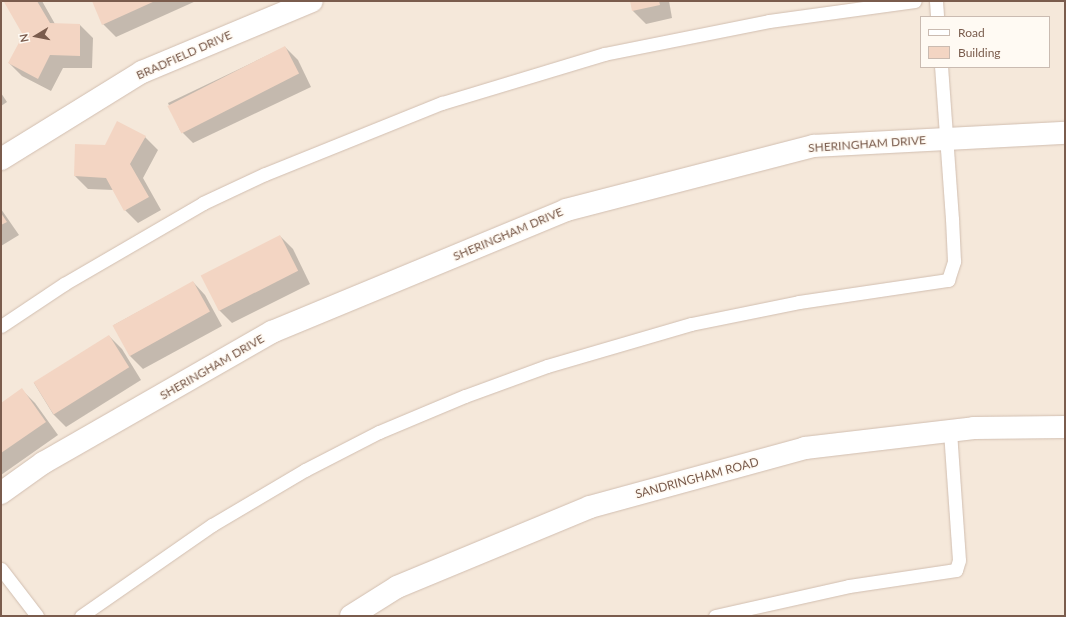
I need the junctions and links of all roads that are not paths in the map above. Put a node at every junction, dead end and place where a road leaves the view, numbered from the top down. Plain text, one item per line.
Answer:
1 (312, 1) edge
2 (914, 1) edge
3 (936, 1) edge
4 (937, 16) edge
5 (941, 68) edge
6 (1065, 132) edge
7 (946, 139) junction
8 (1, 159) edge
9 (1, 326) edge
10 (1065, 427) edge
11 (950, 431) junction
12 (1, 493) edge
13 (1, 569) edge
14 (37, 616) edge
15 (81, 616) edge
16 (351, 616) edge
17 (715, 616) edge

1 - 8 street, BRADFIELD DRIVE
2 - 9 lane
3 - 4 lane
5 - 7 lane
6 - 7 street, SHERINGHAM DRIVE
7 - 12 street, SHERINGHAM DRIVE
7 - 15 lane
10 - 11 street, SANDRINGHAM ROAD
11 - 16 street, SANDRINGHAM ROAD
11 - 17 lane
13 - 14 lane

